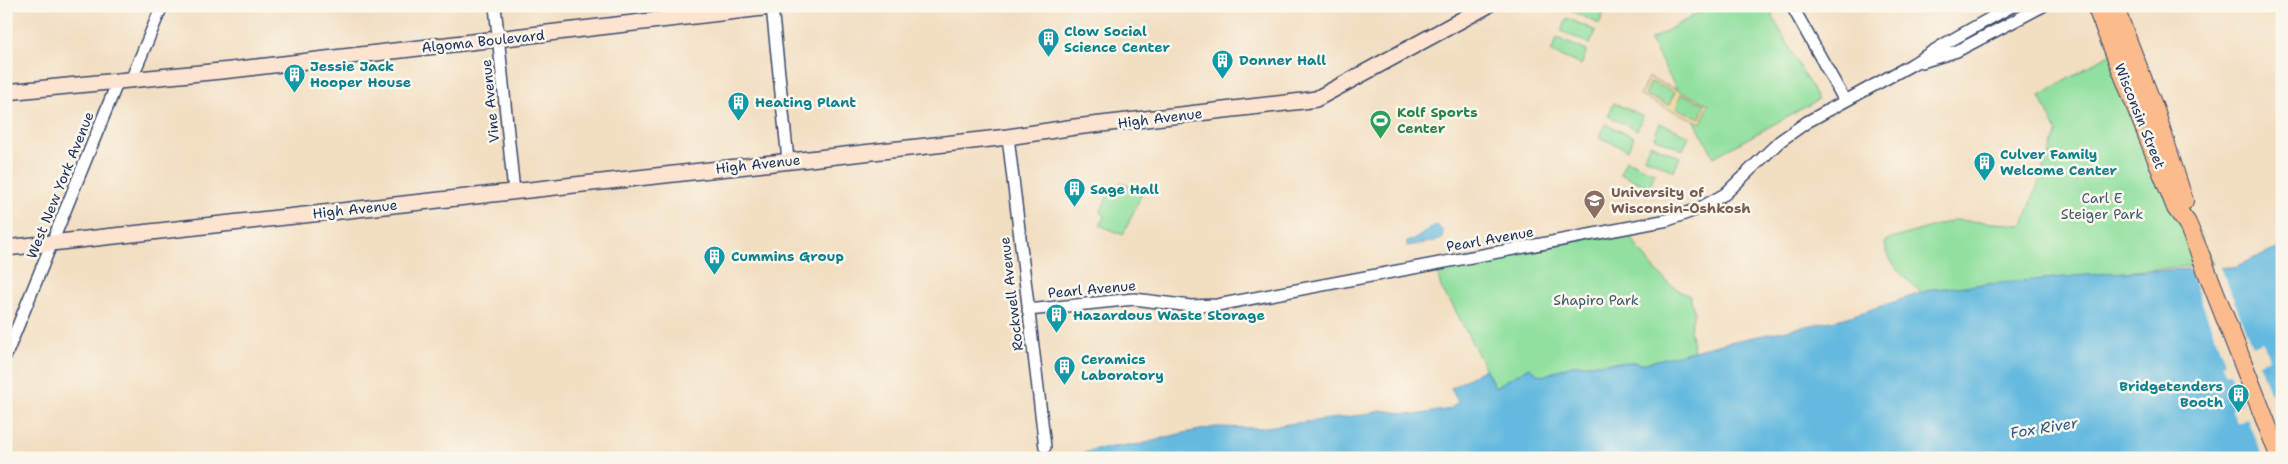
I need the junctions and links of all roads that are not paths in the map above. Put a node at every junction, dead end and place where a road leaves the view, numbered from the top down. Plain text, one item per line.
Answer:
1 (162, 6) edge
2 (495, 6) edge
3 (1486, 6) edge
4 (1792, 6) edge
5 (2012, 6) edge
6 (2043, 6) edge
7 (2096, 6) edge
8 (2114, 6) edge
9 (2279, 6) edge
10 (776, 7) edge
11 (2282, 12) edge
12 (499, 39) junction
13 (1911, 65) junction
14 (125, 80) junction
15 (6, 92) edge
16 (1845, 101) junction
17 (1008, 137) junction
18 (788, 160) junction
19 (514, 192) junction
20 (2187, 223) junction
21 (52, 244) junction
22 (6, 248) edge
23 (1028, 310) junction
24 (6, 355) edge
25 (1045, 447) dead end
26 (2280, 458) edge

1 - 14 street, West New York Avenue
2 - 12 street, Vine Avenue
3 - 17 main road, High Avenue
4 - 16 street
5 - 13 street, Pearl Avenue
6 - 13 street, Pearl Avenue
7 - 20 main road, Wisconsin Street
8 - 20 main road, Wisconsin Street
9 - 11 street
10 - 12 main road, Algoma Boulevard
10 - 18 street
12 - 14 main road, Algoma Boulevard
12 - 19 street, Vine Avenue
13 - 16 street, Pearl Avenue
14 - 15 main road, Algoma Boulevard
14 - 21 street, West New York Avenue
16 - 23 street, Pearl Avenue
17 - 18 main road, High Avenue
17 - 23 street, Rockwell Avenue
18 - 19 main road, High Avenue
19 - 21 main road, High Avenue
20 - 26 main road, Wisconsin Street
21 - 22 main road, High Avenue
21 - 24 street, West New York Avenue
23 - 25 street, Rockwell Avenue

